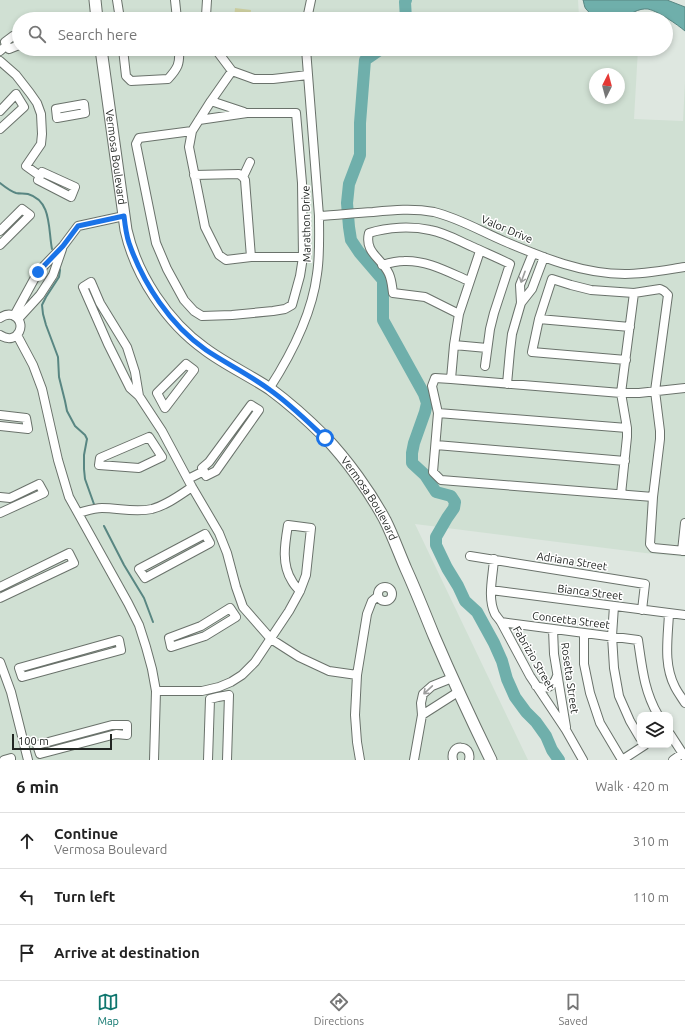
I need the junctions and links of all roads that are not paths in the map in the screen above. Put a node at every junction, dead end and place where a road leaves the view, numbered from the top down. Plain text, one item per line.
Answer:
1 (95, 0) edge
2 (117, 0) edge
3 (175, 0) edge
4 (207, 0) edge
5 (311, 0) edge
6 (96, 12) edge
7 (119, 12) edge
8 (176, 12) edge
9 (206, 12) edge
10 (309, 12) edge
11 (12, 37) edge
12 (7, 45) junction
13 (12, 48) edge
14 (0, 51) edge
15 (102, 56) edge
16 (124, 56) edge
17 (180, 56) edge
18 (220, 56) edge
19 (307, 56) edge
20 (0, 61) edge
21 (232, 71) junction
22 (308, 75) junction
23 (30, 92) junction
24 (20, 100) junction
25 (211, 102) junction
26 (0, 111) edge
27 (56, 113) dead end
28 (247, 113) junction
29 (41, 114) junction
30 (199, 120) junction
31 (0, 129) edge
32 (192, 131) junction
33 (250, 162) dead end
34 (194, 175) junction
35 (40, 176) dead end
36 (243, 177) junction
37 (124, 216) junction
38 (319, 216) junction
39 (0, 231) edge
40 (0, 245) edge
41 (63, 246) junction
42 (480, 250) junction
43 (533, 253) junction
44 (251, 257) junction
45 (303, 257) junction
46 (544, 257) junction
47 (382, 265) junction
48 (685, 267) edge
49 (469, 281) junction
50 (634, 293) junction
51 (520, 303) junction
52 (458, 314) junction
53 (16, 317) junction
54 (0, 318) edge
55 (538, 319) junction
56 (630, 327) junction
57 (17, 335) junction
58 (0, 336) edge
59 (122, 340) junction
60 (108, 344) junction
61 (454, 345) junction
62 (487, 348) junction
63 (626, 360) junction
64 (485, 366) dead end
65 (451, 379) junction
66 (507, 384) junction
67 (685, 388) edge
68 (269, 389) junction
69 (655, 391) junction
70 (621, 393) junction
71 (139, 396) junction
72 (160, 400) junction
73 (149, 410) junction
74 (438, 414) junction
75 (0, 415) edge
76 (0, 426) edge
77 (627, 428) junction
78 (167, 439) junction
79 (155, 446) junction
80 (436, 446) junction
81 (625, 461) junction
82 (204, 471) junction
83 (188, 479) junction
84 (192, 487) junction
85 (621, 494) junction
86 (0, 497) edge
87 (653, 497) junction
88 (0, 513) edge
89 (78, 513) junction
90 (685, 523) edge
91 (220, 533) junction
92 (208, 538) junction
93 (684, 551) edge
94 (470, 556) dead end
95 (494, 559) junction
96 (0, 586) edge
97 (491, 590) junction
98 (300, 591) junction
99 (378, 596) dead end
100 (0, 598) edge
101 (614, 606) junction
102 (243, 607) junction
103 (642, 610) junction
104 (234, 613) junction
105 (669, 613) junction
106 (685, 615) edge
107 (501, 622) junction
108 (553, 629) junction
109 (584, 633) junction
110 (612, 636) junction
111 (271, 639) junction
112 (0, 662) edge
113 (20, 672) junction
114 (357, 675) junction
115 (557, 676) junction
116 (452, 678) junction
117 (5, 679) edge
118 (536, 686) junction
119 (219, 687) junction
120 (156, 691) junction
121 (458, 692) junction
122 (218, 697) junction
123 (685, 703) edge
124 (657, 712) edge
125 (422, 715) junction
126 (566, 730) junction
127 (637, 733) edge
128 (673, 738) edge
129 (640, 748) edge
130 (39, 751) junction
131 (684, 755) edge
132 (26, 758) edge
133 (4, 760) edge
134 (11, 760) edge
135 (154, 760) edge
136 (208, 760) edge
137 (227, 760) edge
138 (360, 760) edge
139 (414, 760) edge
140 (453, 760) edge
141 (469, 760) edge
142 (491, 760) edge
143 (583, 760) edge
144 (622, 760) edge
145 (673, 760) edge

1 - 6 main road
2 - 7 street
3 - 8 street
4 - 9 street
5 - 10 street
11 - 12 street
12 - 13 street
12 - 14 street
15 - 37 main road, Vermosa Boulevard
16 - 17 street
18 - 21 street
19 - 22 street, Marathon Drive
20 - 23 street
21 - 22 street
21 - 25 street
22 - 38 street, Marathon Drive
23 - 24 street
23 - 29 street
24 - 26 street
24 - 31 street
25 - 28 street
25 - 30 street
27 - 29 street
28 - 30 street
28 - 45 street
29 - 35 street
30 - 32 street
32 - 34 street
32 - 45 street
33 - 36 street
34 - 36 street
34 - 44 street
36 - 44 street
37 - 41 street
37 - 68 main road, Vermosa Boulevard
38 - 43 street, Valor Drive
38 - 68 street, Marathon Drive
39 - 40 street
41 - 53 street
41 - 53 street
42 - 47 street
42 - 49 street
42 - 62 street
43 - 46 street, Valor Drive
43 -> 51 street
44 - 45 street
46 - 48 street, Valor Drive
46 - 51 street
47 - 49 street
47 - 52 street
49 - 52 street
50 - 55 street
50 - 56 street
50 - 69 street
51 - 66 street
52 - 61 street
53 - 54 street
53 - 57 street
55 - 56 street
55 - 63 street
56 - 63 street
57 - 58 street
57 - 89 street
59 - 60 street
59 - 60 street
59 - 71 street
60 - 71 street
61 - 62 street
61 - 65 street
62 - 64 street
63 - 70 street
65 - 66 street
65 - 74 street
66 - 70 street
67 - 69 street
68 - 116 main road, Vermosa Boulevard
69 - 70 street
69 - 87 street
70 - 77 street
71 - 73 street
72 - 72 street
72 - 73 street
73 - 78 street
74 - 77 street
74 - 80 street
75 - 76 street
77 - 81 street
78 - 79 street
78 - 83 street
79 - 79 street
80 - 81 street
80 - 85 street
81 - 85 street
82 - 82 street
82 - 83 street
83 - 84 street
84 - 89 street
84 - 91 street
85 - 87 street
86 - 88 street
87 - 93 street
89 - 120 street
90 - 93 street
91 - 92 street
91 - 102 street
92 - 92 street
94 - 95 street, Adriana Street
95 - 97 street, Fabrizio Street
95 - 103 street, Adriana Street
96 - 100 street
97 - 101 street, Bianca Street
97 - 107 street, Fabrizio Street
98 - 98 street
98 - 111 street
99 - 114 street
101 - 103 street, Bianca Street
101 - 110 street
102 - 104 street
102 - 111 street
103 - 105 street, Bianca Street
104 - 104 street
105 - 106 street, Bianca Street
105 - 123 street
107 - 108 street, Concetta Street
107 - 118 street, Fabrizio Street
108 - 109 street, Concetta Street
108 - 115 street, Rosetta Street
109 - 110 street, Concetta Street
109 - 144 street
110 - 124 street, Concetta Street
110 - 127 street
111 - 114 street
111 - 119 street
112 - 117 street
113 - 113 street
113 - 117 street
114 - 138 street
115 - 118 street
115 - 126 street, Rosetta Street
116 - 121 main road, Vermosa Boulevard
116 -> 125 street
117 - 132 street
118 - 126 street, Fabrizio Street
119 - 120 street
119 - 122 street
120 - 135 street
121 - 125 street
121 - 142 main road, Vermosa Boulevard
122 - 136 street
122 - 137 street
125 - 139 street
126 - 143 street, Fabrizio Street
128 - 131 street
129 - 144 street
130 - 130 street
130 - 132 street
131 - 145 street
133 - 134 street
140 - 141 street

